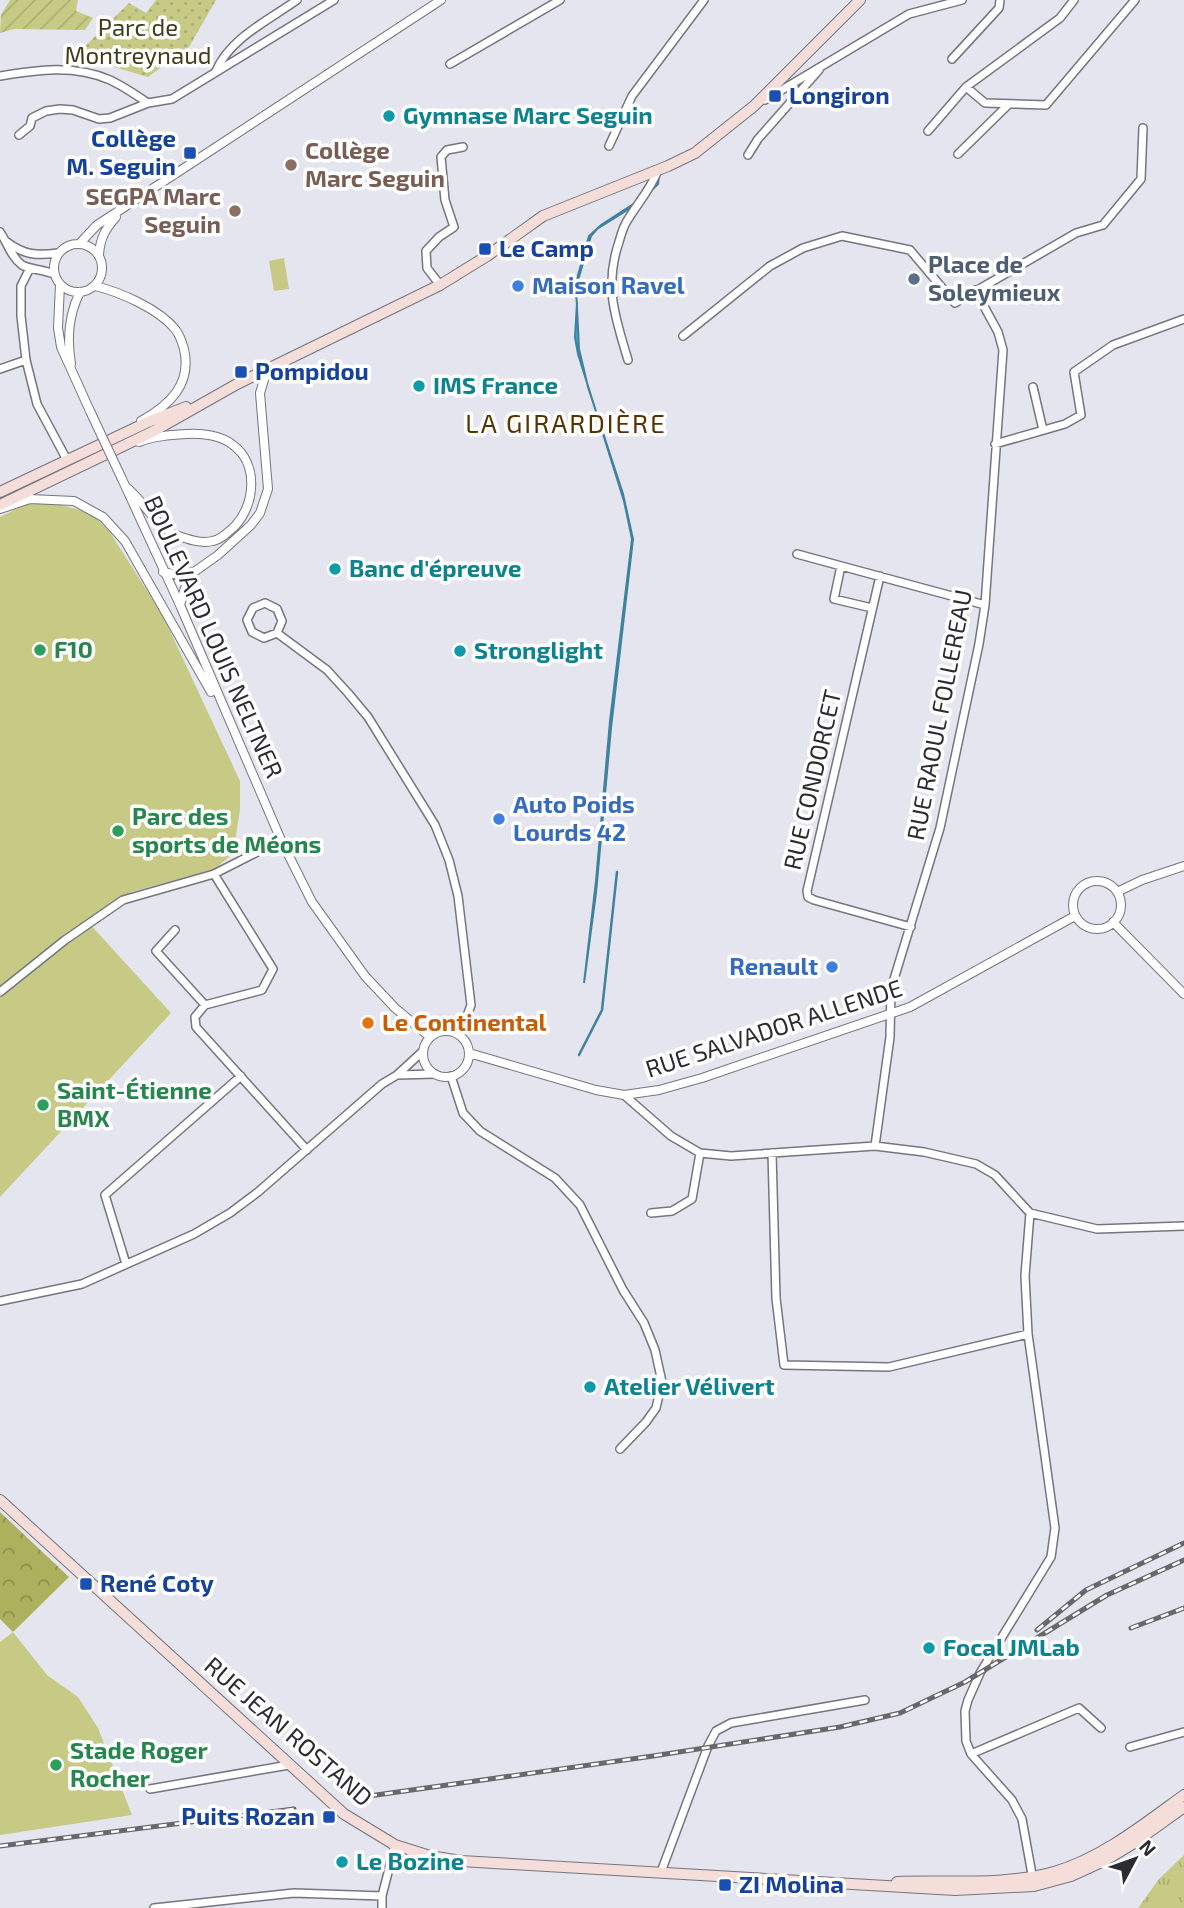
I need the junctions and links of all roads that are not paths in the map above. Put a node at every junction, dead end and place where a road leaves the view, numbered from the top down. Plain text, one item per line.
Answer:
1 (297, 0) edge
2 (334, 0) edge
3 (441, 0) edge
4 (560, 0) edge
5 (704, 0) edge
6 (860, 0) edge
7 (937, 0) edge
8 (962, 0) edge
9 (1000, 0) edge
10 (1074, 0) edge
11 (1135, 0) edge
12 (929, 9) junction
13 (952, 59) dead end
14 (450, 64) dead end
15 (824, 64) junction
16 (216, 72) junction
17 (0, 76) edge
18 (966, 87) junction
19 (148, 103) junction
20 (1009, 104) junction
21 (754, 106) junction
22 (1143, 128) dead end
23 (928, 131) dead end
24 (19, 135) dead end
25 (609, 146) dead end
26 (463, 148) dead end
27 (958, 153) dead end
28 (748, 155) dead end
29 (658, 170) junction
30 (123, 209) junction
31 (0, 232) edge
32 (6, 241) junction
33 (80, 243) junction
34 (58, 253) junction
35 (99, 255) junction
36 (30, 268) junction
37 (54, 274) junction
38 (61, 285) junction
39 (440, 285) junction
40 (95, 286) junction
41 (975, 290) junction
42 (80, 292) junction
43 (1184, 319) edge
44 (683, 336) dead end
45 (26, 360) junction
46 (628, 360) dead end
47 (1, 369) edge
48 (267, 370) junction
49 (73, 378) junction
50 (1033, 387) dead end
51 (216, 395) junction
52 (1043, 430) junction
53 (995, 444) junction
54 (84, 452) junction
55 (67, 460) junction
56 (88, 463) junction
57 (124, 482) junction
58 (0, 492) edge
59 (0, 507) edge
60 (797, 554) dead end
61 (841, 566) junction
62 (163, 572) junction
63 (194, 572) junction
64 (880, 576) junction
65 (180, 605) junction
66 (985, 605) junction
67 (872, 608) junction
68 (276, 633) junction
69 (230, 725) junction
70 (281, 840) junction
71 (1184, 866) edge
72 (214, 874) junction
73 (1117, 892) junction
74 (1075, 916) junction
75 (1113, 922) junction
76 (911, 927) junction
77 (175, 930) dead end
78 (1183, 991) edge
79 (0, 992) edge
80 (205, 1005) junction
81 (889, 1014) junction
82 (460, 1035) junction
83 (430, 1037) junction
84 (423, 1051) junction
85 (469, 1053) junction
86 (435, 1074) junction
87 (397, 1075) junction
88 (241, 1076) junction
89 (451, 1076) junction
90 (624, 1095) junction
91 (875, 1146) junction
92 (307, 1150) junction
93 (700, 1153) junction
94 (772, 1153) junction
95 (651, 1213) dead end
96 (1030, 1213) junction
97 (1184, 1226) edge
98 (126, 1264) junction
99 (0, 1301) edge
100 (1028, 1334) junction
101 (620, 1449) dead end
102 (0, 1500) edge
103 (865, 1700) dead end
104 (1101, 1728) dead end
105 (1184, 1732) edge
106 (1130, 1747) dead end
107 (971, 1754) junction
108 (289, 1765) junction
109 (150, 1789) dead end
110 (1184, 1792) edge
111 (1184, 1807) edge
112 (396, 1844) junction
113 (661, 1872) junction
114 (1033, 1881) junction
115 (382, 1896) junction
116 (154, 1908) edge
117 (382, 1908) edge

1 - 16 street
2 - 16 street
3 - 30 street
4 - 14 street
5 - 25 street
6 - 21 main road
7 - 12 street
8 - 12 street
9 - 13 street
10 - 18 street
11 - 20 street
12 - 15 street
15 - 21 street
15 - 28 street
16 - 19 street
17 - 19 street
18 - 20 street
18 - 23 street
19 - 24 street
20 - 27 street
21 - 29 main road
22 - 41 street
26 - 39 street
29 - 39 main road
29 - 46 street
30 - 33 street
30 - 35 street
31 - 32 street
32 - 34 street
32 - 36 street
33 - 34 street
33 - 35 street
34 - 37 street
35 - 40 street
36 - 37 street
36 - 45 street
37 - 38 street
38 - 42 street
38 - 49 street, BOULEVARD LOUIS NELTNER
39 - 48 main road
40 - 42 street
40 - 54 street
41 - 44 street
41 - 53 street, RUE RAOUL FOLLEREAU
42 - 49 street, BOULEVARD LOUIS NELTNER
43 - 52 street
45 - 47 street
45 - 55 street
48 - 51 main road
48 - 63 street
49 - 57 street, BOULEVARD LOUIS NELTNER, bridge
50 - 52 street
51 - 54 main road
51 - 56 main road
52 - 53 street
53 - 66 street, RUE RAOUL FOLLEREAU
54 - 55 main road
55 - 58 main road
56 - 57 street
56 - 59 main road
57 - 62 street, BOULEVARD LOUIS NELTNER
59 - 69 street
60 - 61 street
61 - 64 street
61 - 67 street
62 - 63 street
62 - 65 street, BOULEVARD LOUIS NELTNER
63 - 65 street
64 - 66 street
64 - 67 street, RUE CONDORCET
65 - 69 street, BOULEVARD LOUIS NELTNER
66 - 76 street, RUE RAOUL FOLLEREAU
67 - 76 street, RUE CONDORCET
68 - 68 street
68 - 82 street
69 - 70 street, BOULEVARD LOUIS NELTNER
70 - 72 street
70 - 83 street, BOULEVARD LOUIS NELTNER
71 - 73 street
72 - 79 street
72 - 80 street
73 - 74 street
73 - 75 street
74 - 75 street
74 - 81 street, RUE SALVADOR ALLENDE
75 - 78 street
76 - 81 street, RUE RAOUL FOLLEREAU
77 - 80 street
80 - 88 street
81 - 90 street, RUE SALVADOR ALLENDE
81 - 91 street, RUE RAOUL FOLLEREAU
82 - 83 street
82 - 85 street
83 - 84 street
84 - 86 street
84 - 87 street
85 - 89 street
85 - 90 street, RUE SALVADOR ALLENDE
86 - 87 street
86 - 89 street
87 - 92 street
88 - 92 street
88 - 98 street
89 - 101 street
90 - 93 street
91 - 94 street
91 - 96 street
92 - 98 street
93 - 94 street
93 - 95 street
94 - 100 street
96 - 97 street
96 - 100 street
98 - 99 street
100 - 107 street
102 - 108 main road, RUE JEAN ROSTAND
103 - 113 street
104 - 107 street
105 - 106 street
107 - 114 street
108 - 109 street
108 - 112 main road, RUE JEAN ROSTAND
110 - 114 main road, RUE JEAN ROSTAND
111 - 114 main road, RUE JEAN ROSTAND
112 - 113 main road, RUE JEAN ROSTAND
112 - 115 street
113 - 114 main road, RUE JEAN ROSTAND
115 - 116 street
115 - 117 street

